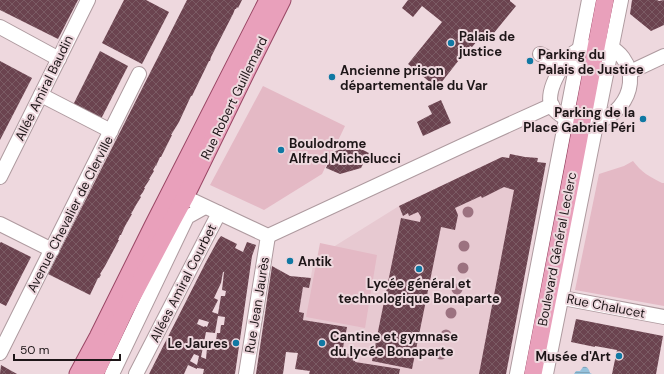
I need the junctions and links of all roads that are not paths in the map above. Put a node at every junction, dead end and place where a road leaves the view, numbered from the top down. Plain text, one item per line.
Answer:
1 (88, 0) edge
2 (268, 0) edge
3 (282, 0) edge
4 (589, 0) edge
5 (605, 0) edge
6 (621, 0) edge
7 (0, 27) edge
8 (604, 47) junction
9 (578, 50) junction
10 (540, 54) dead end
11 (664, 56) edge
12 (59, 59) junction
13 (560, 70) junction
14 (630, 72) junction
15 (139, 74) dead end
16 (41, 95) junction
17 (552, 105) junction
18 (582, 122) junction
19 (111, 131) junction
20 (0, 177) edge
21 (179, 194) junction
22 (205, 207) junction
23 (219, 213) junction
24 (0, 224) edge
25 (268, 236) junction
26 (52, 250) junction
27 (554, 297) junction
28 (664, 317) edge
29 (98, 337) junction
30 (0, 353) edge
31 (78, 374) edge
32 (84, 374) edge
33 (95, 374) edge
34 (112, 374) edge
35 (136, 374) edge
36 (246, 374) edge
37 (517, 374) edge
38 (533, 374) edge
39 (546, 374) edge

1 - 12 street, Allée Amiral Baudin
2 - 21 main road, Rue Robert Guillemard
3 - 21 main road, Rue Robert Guillemard
4 - 9 street
5 - 8 main road, Boulevard Général Leclerc
6 - 8 street
7 - 12 street
8 - 9 street
8 - 14 street
8 - 18 main road, Boulevard Général Leclerc
9 - 13 street
9 - 18 street
10 - 13 street
11 - 14 street
12 - 16 street, Allée Amiral Baudin
13 - 17 street
14 - 18 street
15 - 19 street, Avenue Chevalier de Clerville
16 - 19 street
16 - 20 street, Allée Amiral Baudin
17 - 18 street
17 - 25 street
18 - 27 main road, Boulevard Général Leclerc
18 - 37 street
19 - 26 street, Avenue Chevalier de Clerville
21 - 22 street
21 - 29 main road
21 - 33 main road
22 - 23 street
22 - 34 street, Allées Amiral Courbet
23 - 25 street
23 - 35 street, Allées Amiral Courbet
24 - 26 street
25 - 36 street, Rue Jean Jaurès
26 - 30 street, Avenue Chevalier de Clerville
27 - 28 street, Rue Chalucet
27 - 38 main road, Boulevard Général Leclerc
27 - 39 street
29 - 31 main road
29 - 32 street

